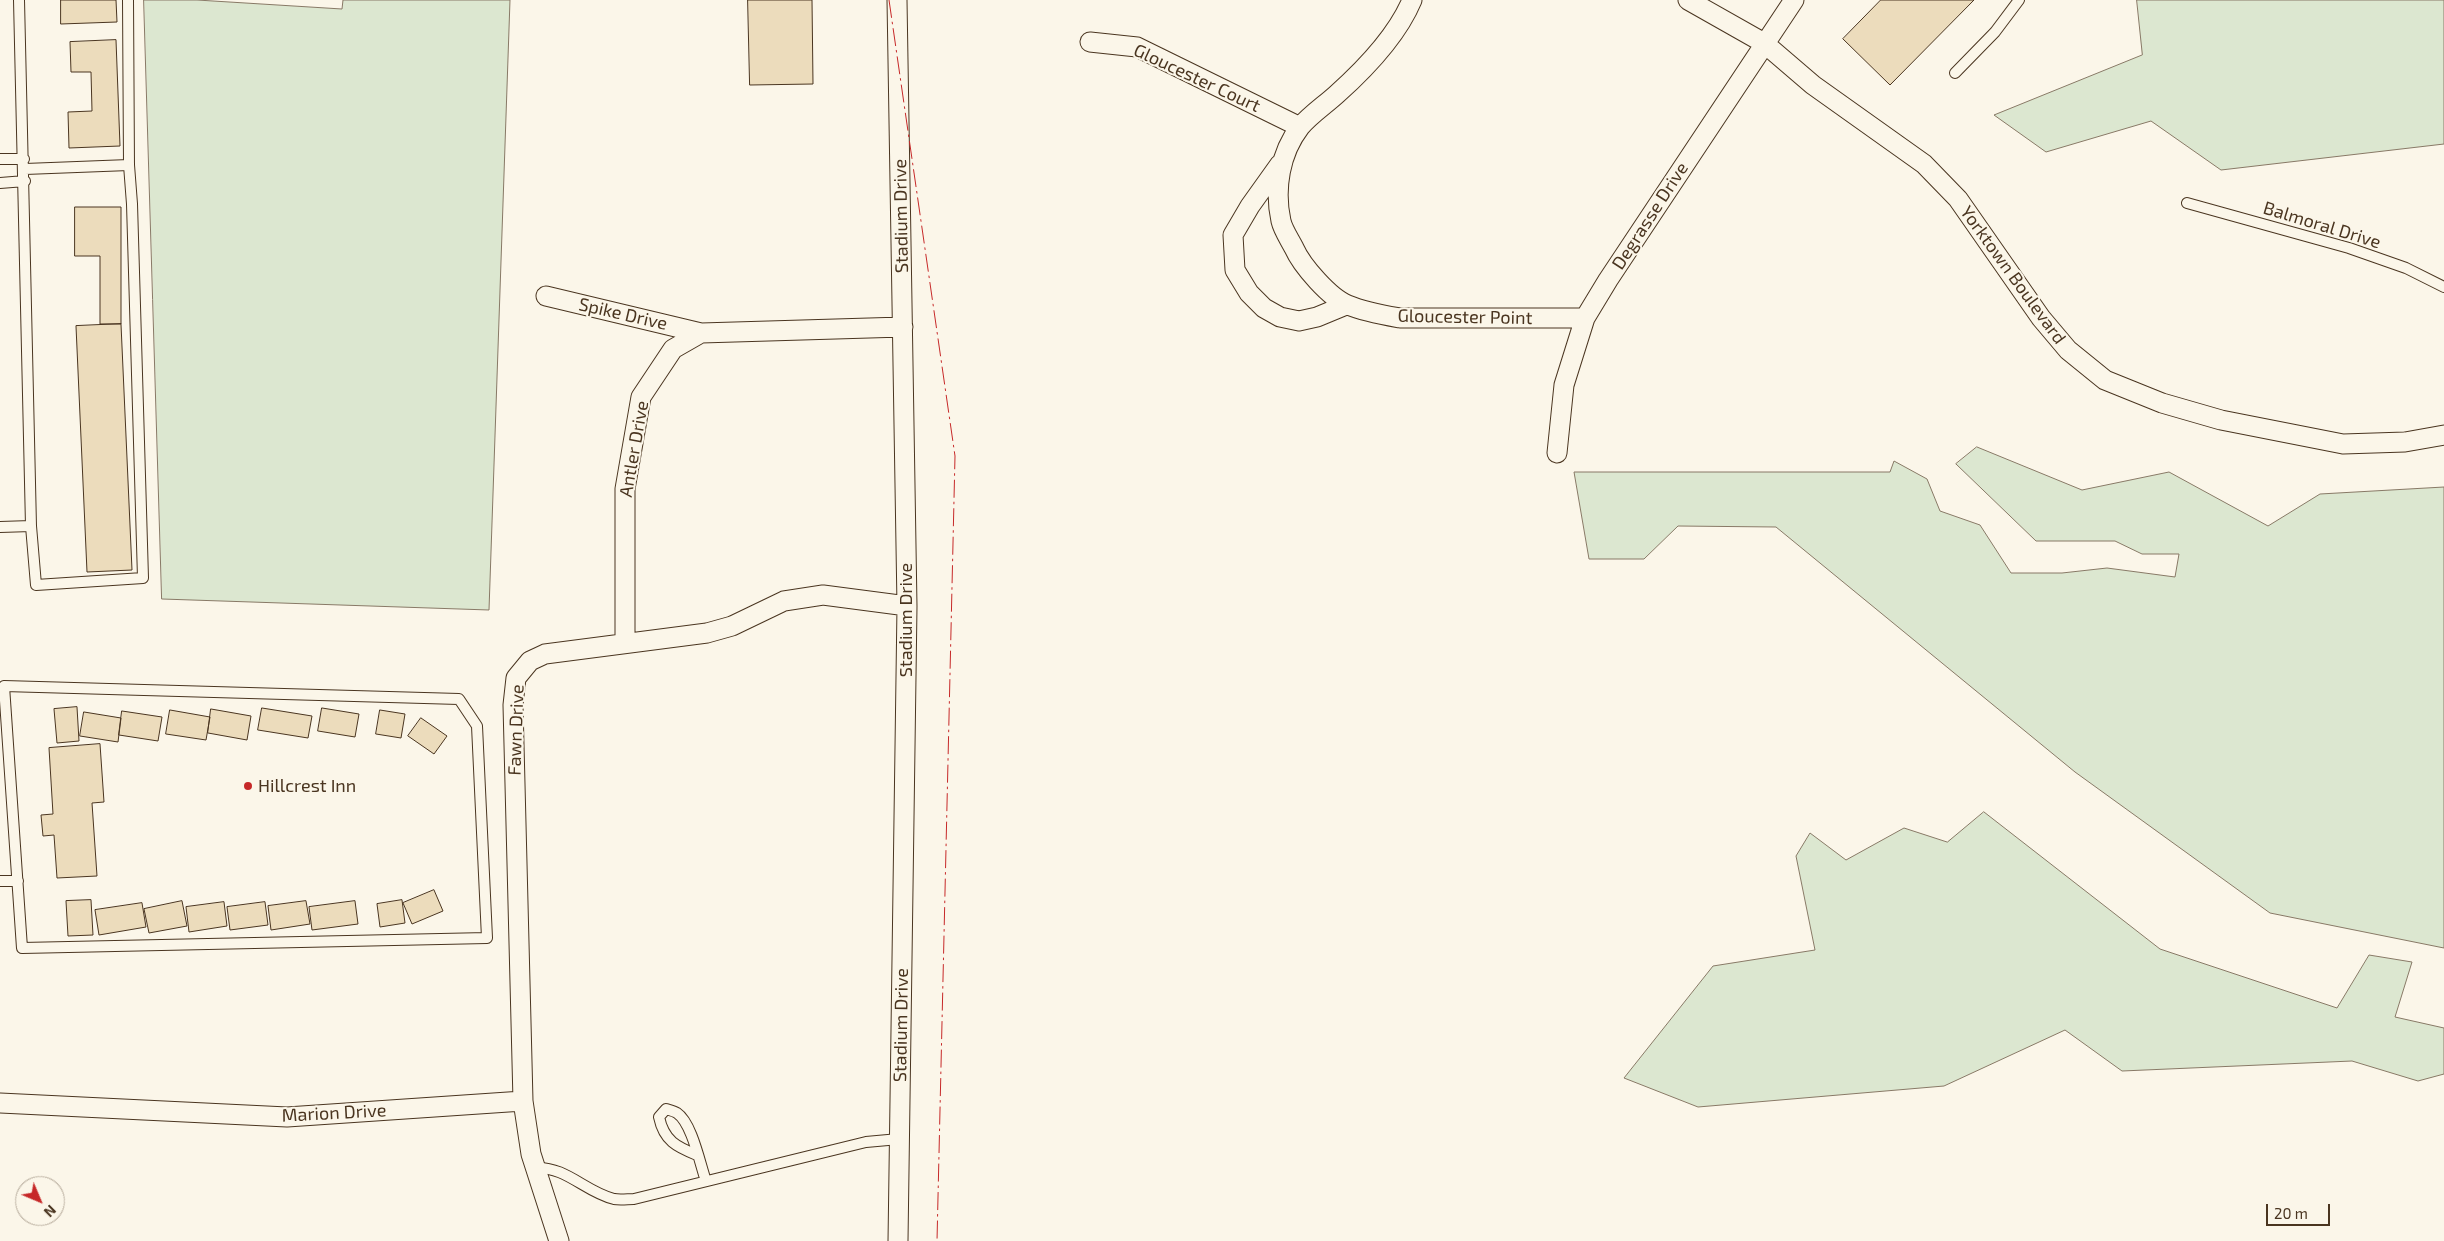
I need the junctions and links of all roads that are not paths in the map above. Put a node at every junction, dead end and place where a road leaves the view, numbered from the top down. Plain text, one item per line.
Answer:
1 (19, 0) edge
2 (128, 0) edge
3 (897, 0) edge
4 (1412, 0) edge
5 (1688, 0) edge
6 (1794, 0) edge
7 (2019, 0) edge
8 (1090, 42) dead end
9 (1764, 43) junction
10 (1955, 73) dead end
11 (1300, 127) junction
12 (0, 159) edge
13 (1282, 162) junction
14 (24, 164) junction
15 (129, 165) junction
16 (25, 181) junction
17 (0, 182) edge
18 (2186, 203) dead end
19 (2444, 287) edge
20 (546, 296) dead end
21 (1346, 305) junction
22 (1585, 318) junction
23 (903, 327) junction
24 (701, 333) junction
25 (2444, 435) edge
26 (1557, 452) dead end
27 (31, 526) junction
28 (0, 527) edge
29 (907, 606) junction
30 (625, 642) junction
31 (2, 686) edge
32 (0, 881) edge
33 (18, 881) junction
34 (523, 1101) junction
35 (0, 1102) edge
36 (899, 1139) junction
37 (697, 1155) junction
38 (535, 1168) junction
39 (706, 1182) junction
40 (560, 1241) edge
41 (898, 1241) edge

1 - 14 lane
2 - 15 lane
3 - 23 street, Stadium Drive
4 - 11 street, Gloucester Point
5 - 9 street, Yorktown Boulevard
6 - 9 street, Degrasse Drive
7 - 10 lane
8 - 11 street, Gloucester Court
9 - 22 street, Degrasse Drive
9 - 25 street, Yorktown Boulevard
11 - 13 street, Gloucester Point
12 - 14 lane
13 - 21 street, Gloucester Point
13 - 21 street, Gloucester Point
14 - 15 lane
14 - 16 lane
15 - 27 lane
16 - 17 lane
16 - 27 lane
18 - 19 lane, Balmoral Drive
20 - 24 street, Spike Drive
21 - 22 street, Gloucester Point
22 - 26 street, Degrasse Drive
23 - 24 street, Antler Drive
23 - 29 street, Stadium Drive
24 - 30 street, Antler Drive
27 - 28 lane
29 - 30 street, Fawn Drive
29 - 36 street, Stadium Drive
30 - 34 street, Fawn Drive
31 - 33 lane
31 - 33 lane
32 - 33 lane
34 - 35 street, Marion Drive
34 - 38 street
36 - 39 lane
36 - 41 street, Stadium Drive
37 - 37 lane
37 - 39 lane
38 - 39 lane
38 - 40 street

